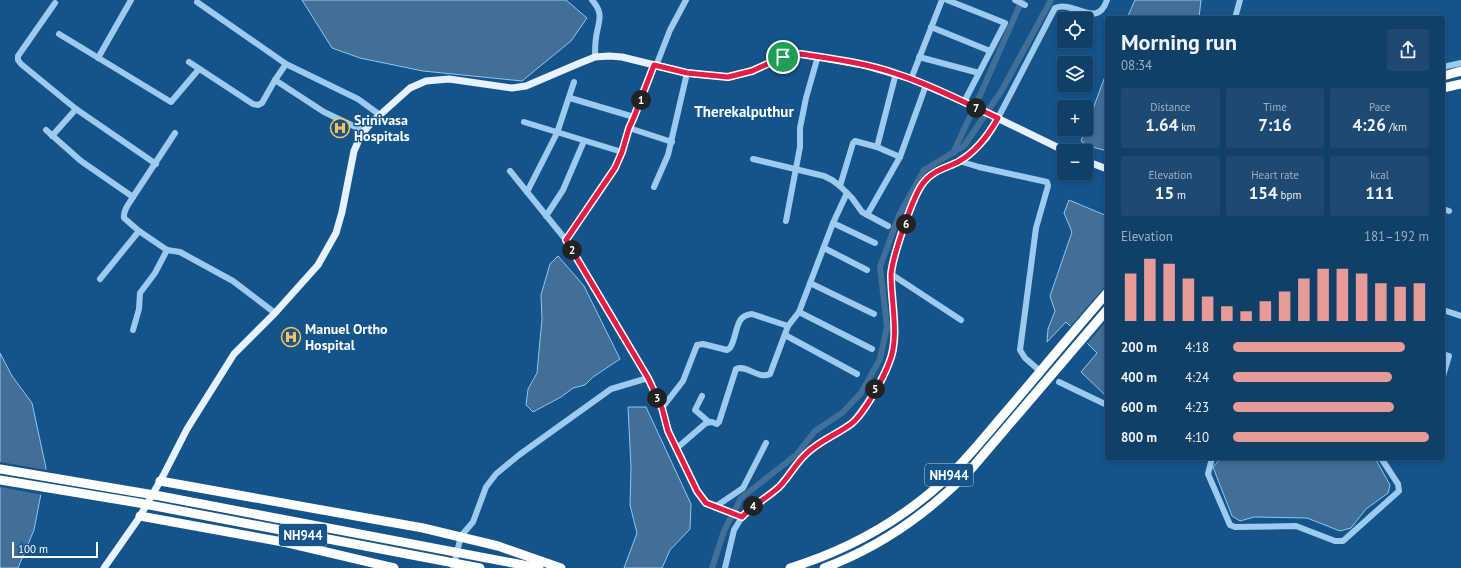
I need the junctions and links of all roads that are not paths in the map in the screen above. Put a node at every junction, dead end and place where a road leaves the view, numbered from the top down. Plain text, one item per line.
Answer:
1 (131, 0) edge
2 (592, 0) edge
3 (686, 0) edge
4 (942, 0) edge
5 (947, 0) edge
6 (1015, 0) edge
7 (1107, 0) edge
8 (1240, 0) edge
9 (197, 2) dead end
10 (55, 3) dead end
11 (1025, 5) dead end
12 (1236, 16) edge
13 (931, 27) junction
14 (59, 34) dead end
15 (990, 51) junction
16 (818, 56) junction
17 (919, 57) junction
18 (98, 58) junction
19 (595, 58) junction
20 (189, 62) dead end
21 (1461, 63) edge
22 (286, 64) junction
23 (655, 65) junction
24 (1445, 67) edge
25 (199, 69) junction
26 (1461, 71) edge
27 (687, 73) junction
28 (896, 73) junction
29 (979, 73) junction
30 (1445, 75) edge
31 (911, 78) junction
32 (275, 80) junction
33 (574, 82) dead end
34 (1461, 84) edge
35 (926, 85) junction
36 (1445, 88) edge
37 (570, 98) junction
38 (967, 104) junction
39 (76, 109) junction
40 (380, 115) junction
41 (634, 117) junction
42 (996, 117) junction
43 (524, 122) dead end
44 (629, 128) junction
45 (46, 130) dead end
46 (364, 130) junction
47 (175, 133) dead end
48 (557, 133) junction
49 (52, 136) junction
50 (584, 141) junction
51 (672, 142) junction
52 (1057, 147) edge
53 (877, 148) junction
54 (622, 152) junction
55 (753, 158) dead end
56 (900, 158) junction
57 (959, 161) junction
58 (156, 164) junction
59 (1093, 164) edge
60 (1105, 168) edge
61 (797, 169) junction
62 (510, 171) dead end
63 (654, 186) dead end
64 (840, 186) junction
65 (527, 192) junction
66 (847, 193) junction
67 (133, 197) junction
68 (867, 215) junction
69 (546, 216) junction
70 (786, 221) dead end
71 (833, 223) junction
72 (888, 226) dead end
73 (139, 231) junction
74 (566, 240) junction
75 (875, 243) dead end
76 (824, 248) junction
77 (167, 250) junction
78 (867, 270) dead end
79 (891, 274) junction
80 (100, 279) dead end
81 (810, 283) junction
82 (1105, 295) edge
83 (1445, 311) edge
84 (799, 312) junction
85 (1105, 312) edge
86 (275, 313) junction
87 (874, 314) dead end
88 (1461, 316) edge
89 (961, 320) dead end
90 (788, 326) junction
91 (133, 330) dead end
92 (785, 335) junction
93 (872, 348) dead end
94 (1445, 355) edge
95 (1445, 369) edge
96 (1040, 371) junction
97 (857, 374) dead end
98 (648, 378) junction
99 (1059, 382) dead end
100 (702, 396) dead end
101 (1105, 404) edge
102 (662, 408) junction
103 (709, 422) junction
104 (766, 443) dead end
105 (677, 448) junction
106 (1212, 460) edge
107 (1382, 460) edge
108 (0, 469) edge
109 (0, 480) edge
110 (160, 481) junction
111 (716, 507) junction
112 (140, 516) junction
113 (738, 516) junction
114 (461, 536) junction
115 (454, 565) edge
116 (104, 568) edge
117 (394, 568) edge
118 (480, 568) edge
119 (539, 568) edge
120 (561, 568) edge
121 (725, 568) edge
122 (790, 568) edge
123 (824, 568) edge

1 - 18 street
2 - 19 street
3 - 23 street
4 - 13 street
5 - 15 street
6 - 11 street
7 - 42 street
8 - 12 street
9 - 22 street
10 - 39 street
13 - 15 street
13 - 17 street
14 - 18 street
15 - 29 street
16 - 27 main road
16 - 28 main road
16 - 61 street
17 - 29 street
17 - 31 street
18 - 25 street
19 - 23 main road
19 - 40 main road
20 - 25 street
21 - 24 street
22 - 32 street
22 - 40 street
23 - 27 main road
23 - 41 street
25 - 32 street
26 - 30 highway
27 - 51 street
28 - 31 main road
28 - 53 street
29 - 38 street
31 - 35 main road
32 - 46 street
33 - 37 street
34 - 36 highway
35 - 38 main road
35 - 56 street
37 - 41 street
37 - 48 street
38 - 42 main road
39 - 49 street
39 - 58 street
40 - 46 main road
41 - 44 street
42 - 52 main road
42 - 57 street
43 - 48 street
44 - 51 street
44 - 54 street
45 - 49 street
46 - 86 main road
47 - 58 street
48 - 50 street
48 - 65 street
49 - 67 street
50 - 54 street
50 - 69 street
51 - 63 street
53 - 56 street
53 - 64 street
54 - 74 street
55 - 61 street
56 - 68 street
57 - 79 street
57 - 96 street
58 - 67 street
59 - 60 main road
61 - 64 street
61 - 70 street
62 - 65 street
64 - 66 street
65 - 69 street
66 - 68 street
66 - 71 street
67 - 73 street
68 - 72 street
69 - 74 street
71 - 75 street
71 - 76 street
73 - 77 street
73 - 80 street
74 - 98 street
76 - 78 street
76 - 81 street
77 - 86 street
77 - 91 street
79 - 89 street
79 - 113 street
81 - 84 street
81 - 87 street
82 - 96 highway, NH944 / NH944
83 - 88 street
84 - 90 street
84 - 93 street
85 - 123 highway, NH944 / NH944
86 - 110 main road
90 - 92 street
90 - 102 street
92 - 97 street
92 - 103 street
94 - 95 street
96 - 122 highway, NH944 / NH944
98 - 102 street
98 - 114 street
99 - 101 street
100 - 103 street
102 - 105 street
103 - 105 street
104 - 111 street
105 - 111 street
106 - 107 street
108 - 119 highway, NH944 / NH944
109 - 115 highway, NH944 / NH944
110 - 112 main road
110 - 114 highway
111 - 113 street
112 - 116 main road
112 - 117 highway
113 - 121 street
114 - 115 street
114 - 120 highway
115 - 118 highway, NH944 / NH944

